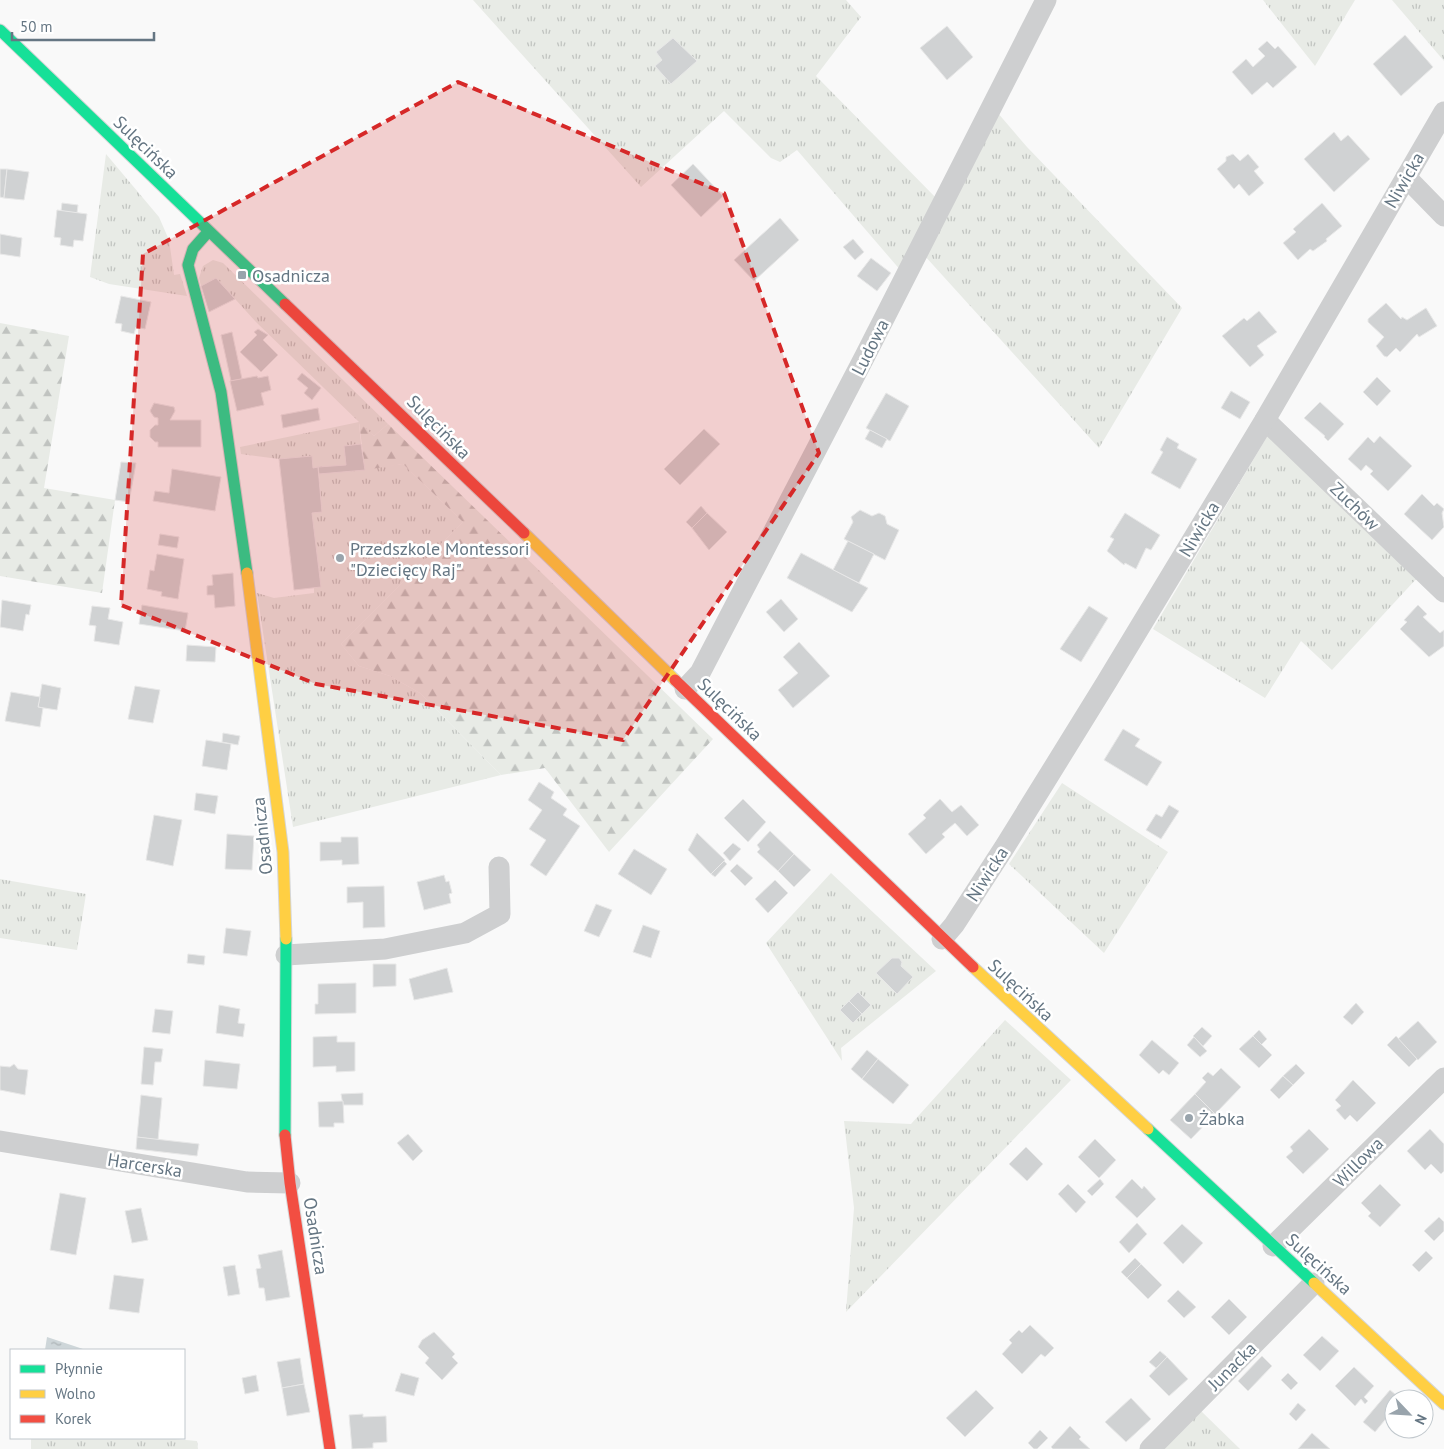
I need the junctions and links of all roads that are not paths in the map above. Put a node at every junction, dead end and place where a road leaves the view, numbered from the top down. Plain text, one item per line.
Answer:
1 (1046, 0) edge
2 (0, 30) edge
3 (1444, 112) edge
4 (1406, 177) junction
5 (1444, 216) edge
6 (208, 232) junction
7 (1265, 420) junction
8 (1444, 592) edge
9 (685, 689) junction
10 (499, 867) dead end
11 (942, 939) junction
12 (286, 955) junction
13 (1444, 1078) edge
14 (0, 1141) edge
15 (290, 1183) junction
16 (1273, 1246) junction
17 (1314, 1283) junction
18 (1444, 1404) edge
19 (330, 1449) edge
20 (1150, 1449) edge

1 - 9 street, Ludowa
2 - 6 street, Sulęcińska
3 - 4 street, Niwicka
4 - 5 street
4 - 7 street, Niwicka
6 - 9 street, Sulęcińska
6 - 12 street, Osadnicza
7 - 8 street, Zuchów
7 - 11 street, Niwicka
9 - 11 street, Sulęcińska
10 - 12 street
11 - 16 street, Sulęcińska
12 - 15 street, Osadnicza
13 - 16 street, Willowa
14 - 15 street, Harcerska
15 - 19 street, Osadnicza
16 - 17 street, Sulęcińska
17 - 18 street, Sulęcińska
17 - 20 street, Junacka

